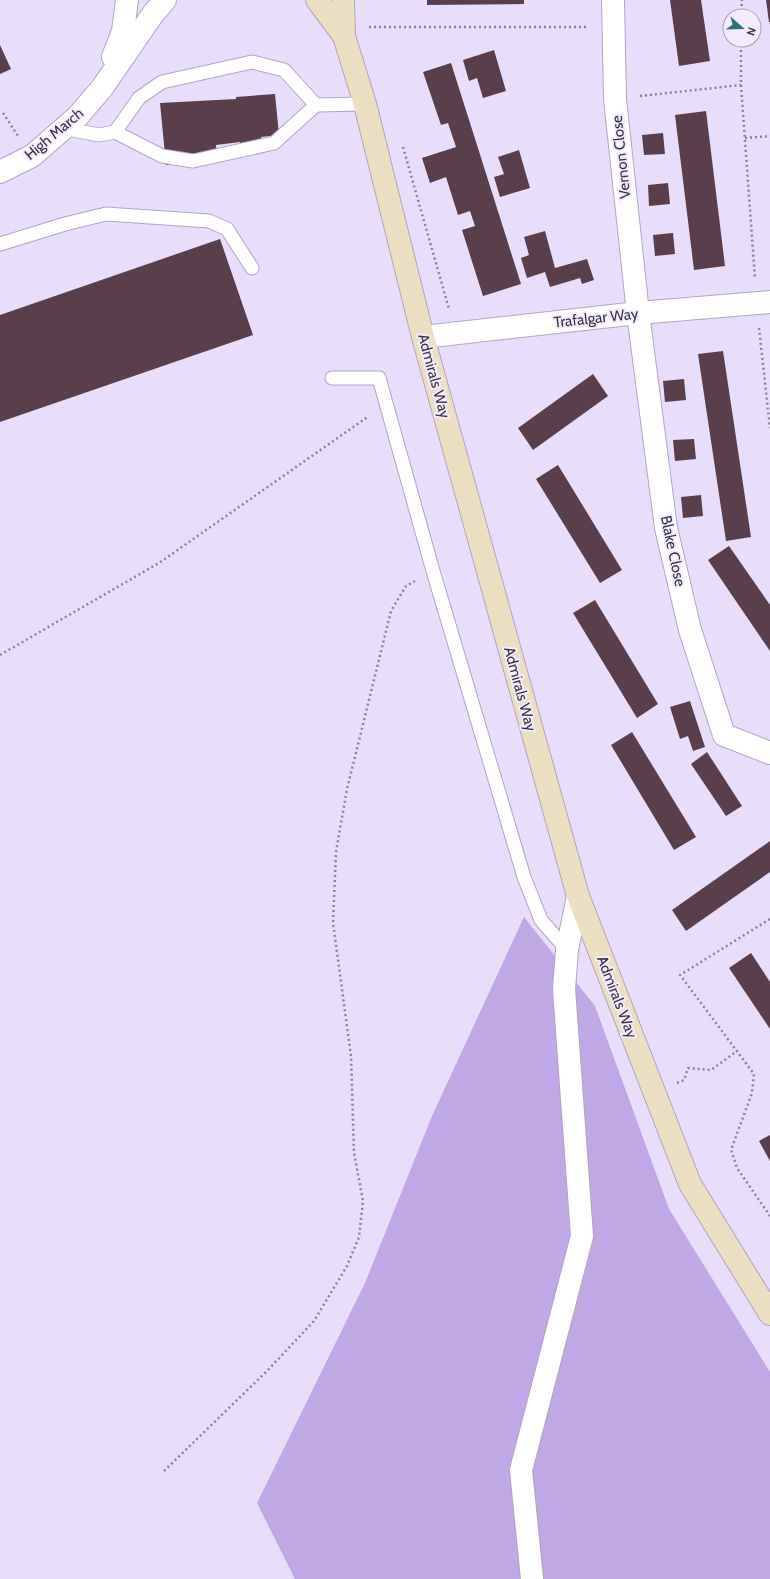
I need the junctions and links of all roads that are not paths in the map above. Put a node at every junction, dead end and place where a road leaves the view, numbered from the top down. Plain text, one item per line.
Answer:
1 (128, 0) edge
2 (165, 0) edge
3 (317, 0) edge
4 (343, 0) edge
5 (612, 0) edge
6 (344, 36) junction
7 (102, 88) junction
8 (365, 104) junction
9 (316, 105) junction
10 (63, 128) junction
11 (115, 132) junction
12 (0, 172) edge
13 (0, 244) edge
14 (252, 268) dead end
15 (763, 302) edge
16 (638, 313) junction
17 (423, 336) junction
18 (332, 378) dead end
19 (770, 753) edge
20 (578, 896) junction
21 (566, 950) junction
22 (770, 1314) edge
23 (532, 1579) edge

1 - 7 street, High March
2 - 7 street, High March
3 - 6 street, Admirals Way
4 - 6 street, Admirals Way
5 - 16 street, Vernon Close
6 - 8 street, Admirals Way
7 - 10 street, High March
8 - 9 lane
8 - 17 street, Admirals Way
9 - 11 lane
9 - 11 lane
10 - 11 lane
10 - 12 street, High March
13 - 14 lane
15 - 16 street, Trafalgar Way
16 - 17 street, Trafalgar Way
16 - 19 street, Blake Close
17 - 20 street, Admirals Way
18 - 21 lane
20 - 21 street
20 - 22 street, Admirals Way
21 - 23 street

